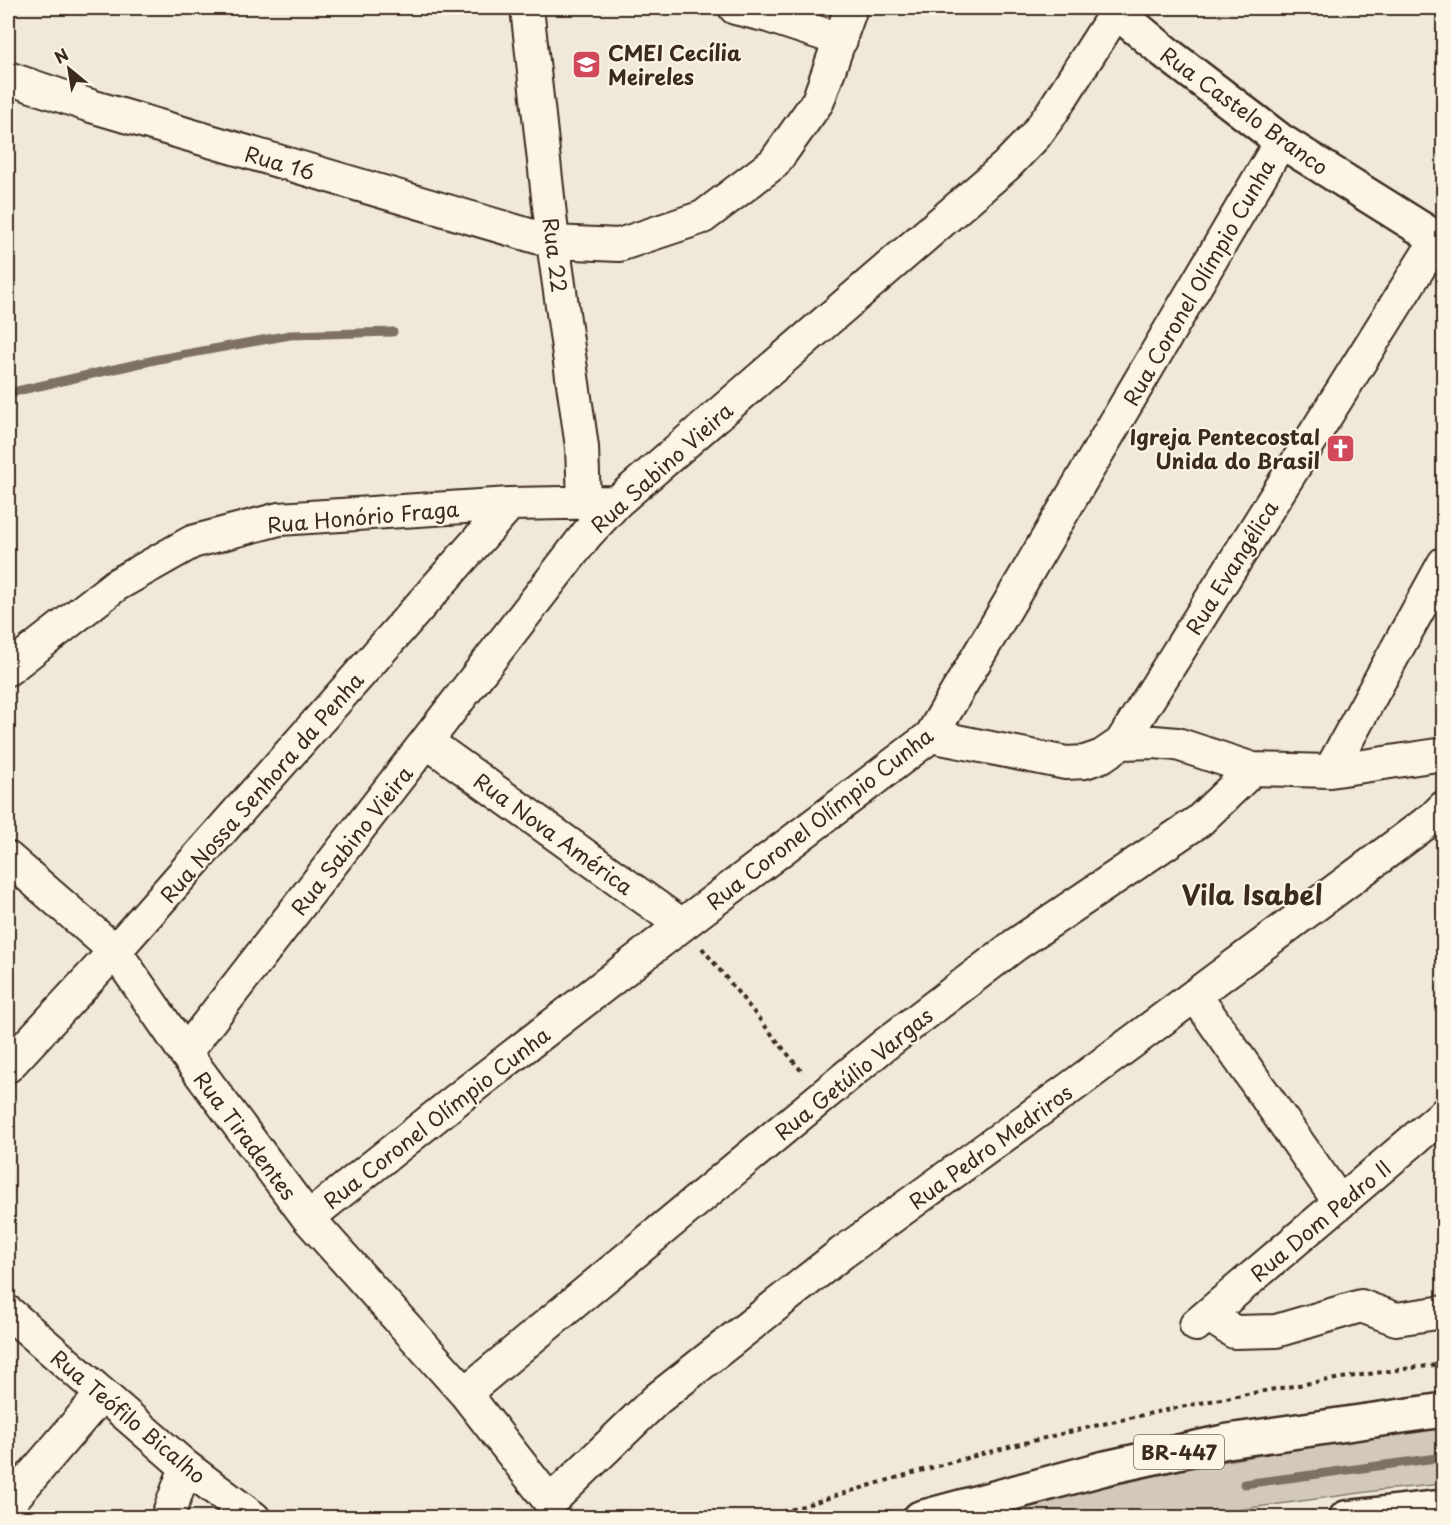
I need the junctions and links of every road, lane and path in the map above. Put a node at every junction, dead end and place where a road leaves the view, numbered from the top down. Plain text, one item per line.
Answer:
1 (527, 8) edge
2 (735, 8) edge
3 (851, 8) edge
4 (1114, 10) edge
5 (841, 40) junction
6 (8, 78) edge
7 (1281, 141) junction
8 (1440, 241) edge
9 (554, 242) junction
10 (584, 501) junction
11 (617, 502) junction
12 (510, 504) junction
13 (1443, 563) edge
14 (8, 669) edge
15 (931, 736) junction
16 (427, 742) junction
17 (1121, 743) junction
18 (1443, 754) edge
19 (1253, 769) junction
20 (1330, 771) junction
21 (1443, 807) edge
22 (8, 858) edge
23 (682, 925) junction
24 (115, 951) junction
25 (1195, 995) junction
26 (185, 1053) junction
27 (8, 1066) edge
28 (822, 1096) junction
29 (1443, 1114) edge
30 (1340, 1203) junction
31 (308, 1218) junction
32 (8, 1312) edge
33 (1443, 1312) edge
34 (1443, 1364) edge
35 (465, 1393) junction
36 (102, 1394) junction
37 (1443, 1410) edge
38 (186, 1467) junction
39 (8, 1504) edge
40 (1443, 1507) edge
41 (548, 1510) edge
42 (167, 1518) edge
43 (254, 1518) edge
44 (765, 1518) edge
45 (920, 1518) edge
46 (1346, 1518) edge

1 - 9 street, Rua 22
2 - 5 street
3 - 5 street, Rua 16
4 - 7 main road, Rua Castelo Branco
4 - 11 street, Rua Sabino Vieira
5 - 9 street, Rua 16
6 - 9 street, Rua 16
7 - 8 main road, Rua Castelo Branco
7 - 15 street, Rua Coronel Olímpio Cunha
8 - 17 street, Rua Evangélica
9 - 10 street, Rua 22
10 - 11 street, Rua Honório Fraga
10 - 12 street, Rua Honório Fraga
11 - 16 street, Rua Sabino Vieira
12 - 14 street, Rua Honório Fraga
12 - 24 street, Rua Nossa Senhora da Penha
13 - 20 street
15 - 17 street
15 - 23 street, Rua Coronel Olímpio Cunha
16 - 23 street, Rua Nova América
16 - 26 street, Rua Sabino Vieira
17 - 19 street
18 - 20 street
19 - 20 street
19 - 28 street, Rua Getúlio Vargas
21 - 25 street, Rua Pedro Medriros
22 - 24 street, Rua Tiradentes
23 - 28 path
23 - 31 street, Rua Coronel Olímpio Cunha
24 - 26 street, Rua Tiradentes
24 - 27 street, Rua Nossa Senhora da Penha
25 - 30 street
25 - 41 street, Rua Pedro Medriros
26 - 31 street, Rua Tiradentes
28 - 35 street, Rua Getúlio Vargas
29 - 30 street, Rua Dom Pedro II
30 - 33 street, Rua Dom Pedro II
31 - 35 street, Rua Tiradentes
32 - 36 street, Rua Teófilo Bicalho
34 - 44 path
35 - 41 street, Rua Tiradentes
36 - 38 street, Rua Teófilo Bicalho
36 - 39 street
37 - 45 main road, BR-447
38 - 42 street
38 - 43 street, Rua Teófilo Bicalho
40 - 46 main road

